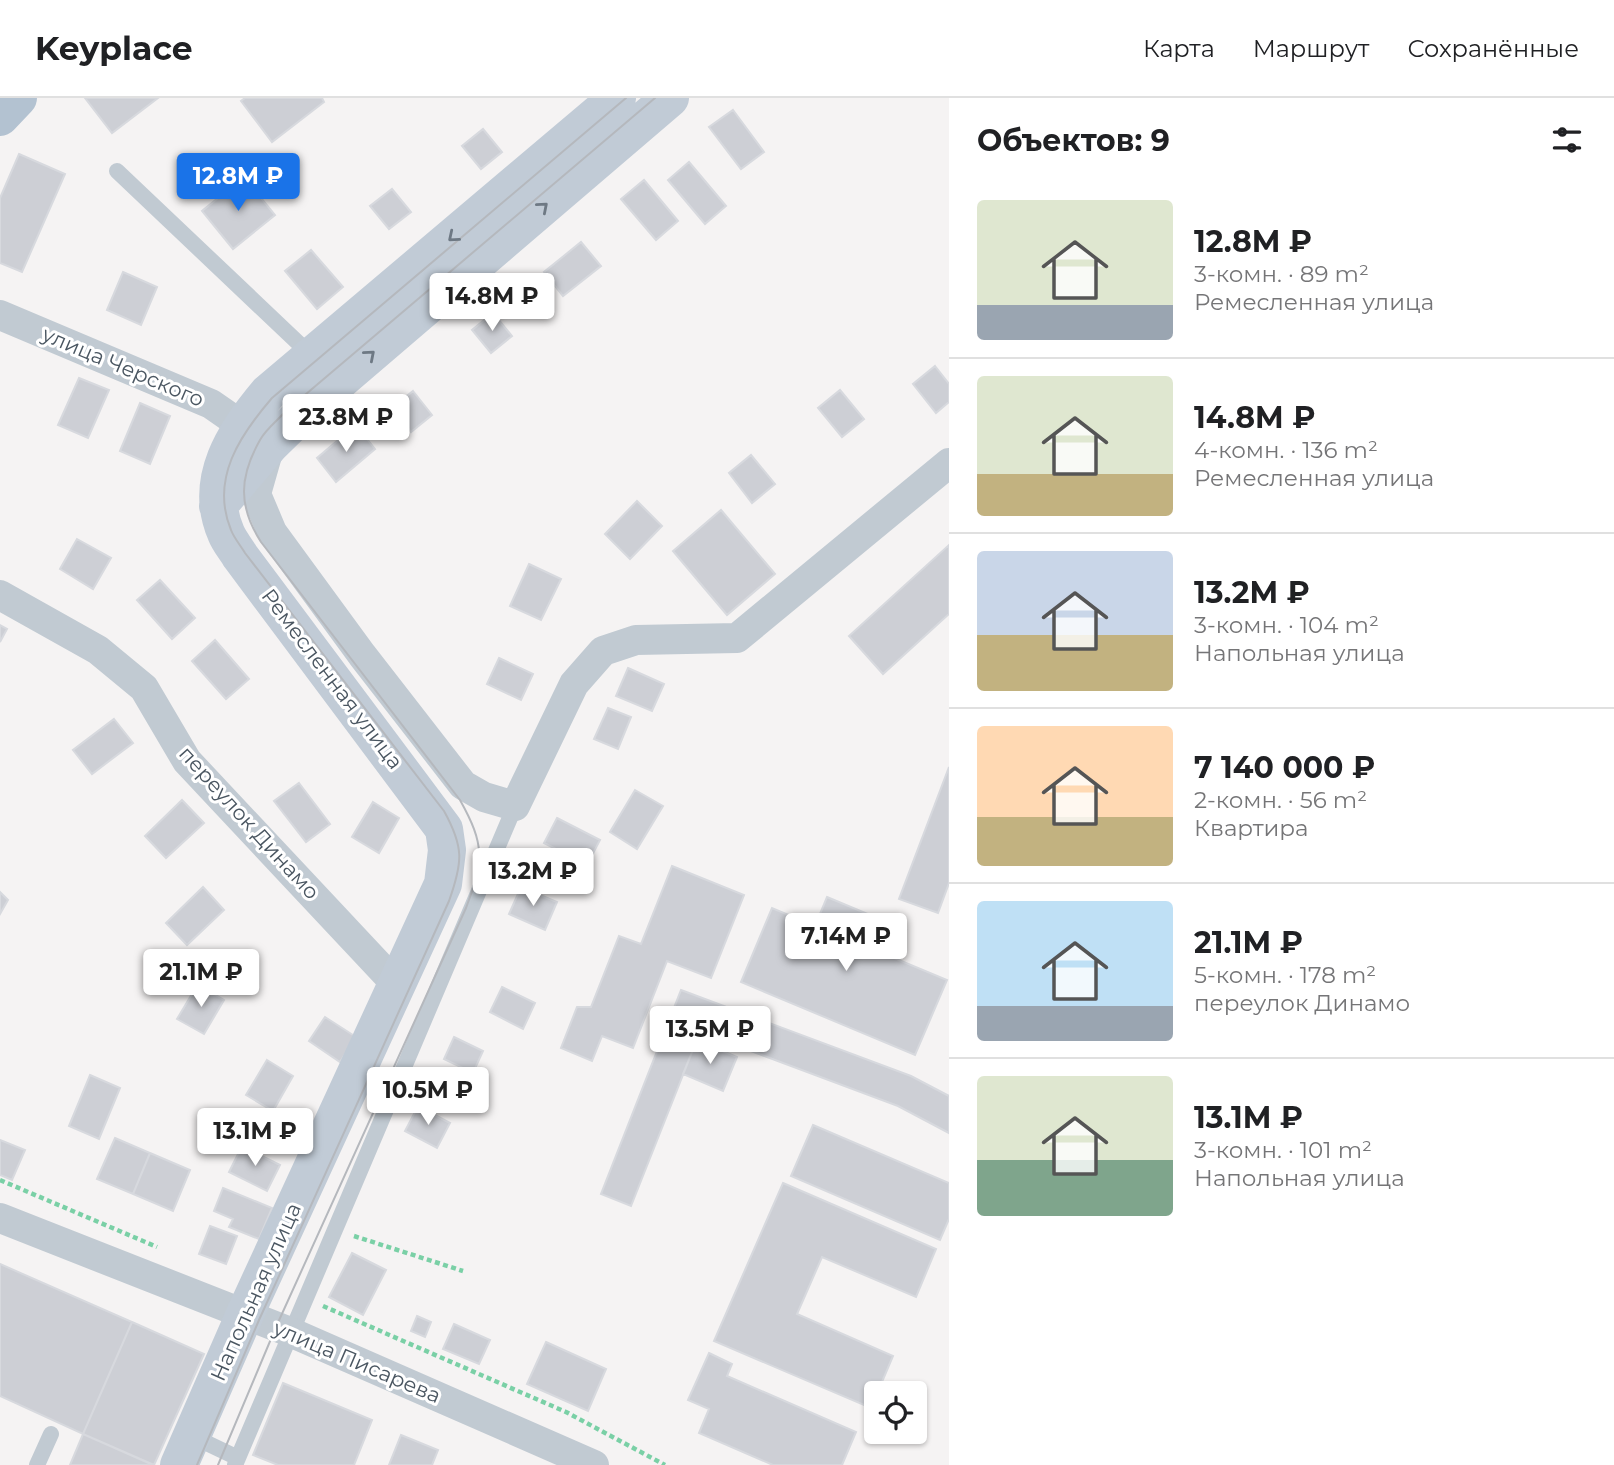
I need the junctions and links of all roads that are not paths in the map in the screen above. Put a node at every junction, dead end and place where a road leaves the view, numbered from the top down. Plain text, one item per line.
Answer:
1 (18, 98) edge
2 (617, 98) edge
3 (670, 98) edge
4 (0, 117) edge
5 (117, 171) dead end
6 (0, 315) edge
7 (312, 356) junction
8 (256, 434) junction
9 (949, 463) edge
10 (0, 595) edge
11 (514, 806) junction
12 (447, 850) joint
13 (397, 985) junction
14 (0, 1217) edge
15 (245, 1314) junction
16 (290, 1332) junction
17 (51, 1434) dead end
18 (186, 1450) edge
19 (236, 1462) edge
20 (37, 1465) edge
21 (594, 1465) edge

1 - 4 main road
2 -> 7 street, Ремесленная улица
8 -> 3 street, Ремесленная улица
5 - 7 lane
6 - 8 street, улица Черского
7 - 8 street, Ремесленная улица
8 - 11 street
8 - 12 street, Ремесленная улица
9 - 11 street
10 - 13 street, переулок Динамо
11 - 16 lane
12 - 13 street, Напольная улица
13 - 15 street, Напольная улица
14 - 15 street, улица Писарева
15 - 16 street, улица Писарева
15 - 18 street, Напольная улица
16 - 19 lane
16 - 21 street, улица Писарева
17 - 20 lane
18 - 19 lane

